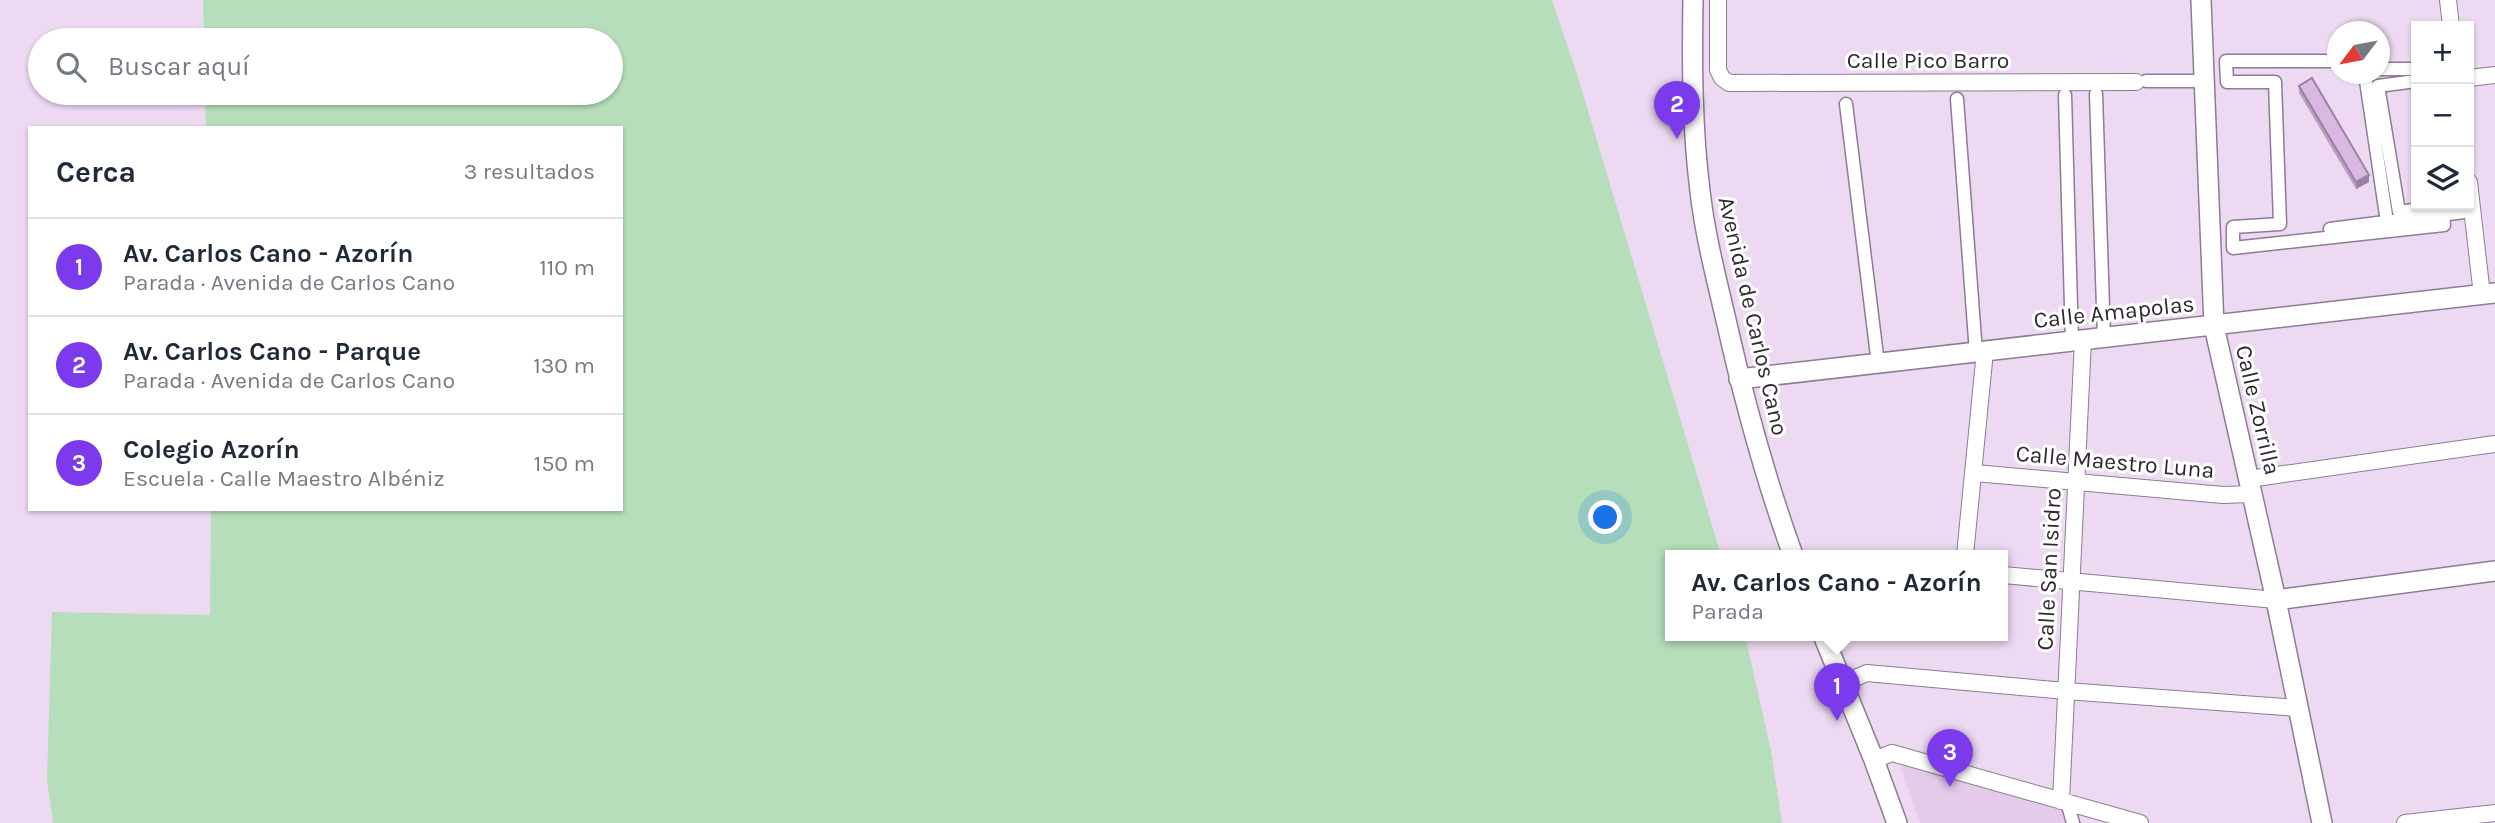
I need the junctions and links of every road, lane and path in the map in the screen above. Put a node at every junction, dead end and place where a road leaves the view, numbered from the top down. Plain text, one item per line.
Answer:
1 (1693, 0) edge
2 (1718, 0) edge
3 (2200, 0) edge
4 (2448, 0) edge
5 (2450, 21) edge
6 (2327, 61) edge
7 (2390, 61) edge
8 (2411, 61) edge
9 (2227, 69) junction
10 (2281, 69) junction
11 (2327, 69) edge
12 (2390, 69) edge
13 (2411, 69) edge
14 (2203, 75) junction
15 (2495, 75) edge
16 (2474, 77) edge
17 (2141, 81) joint
18 (2411, 82) edge
19 (2366, 84) edge
20 (2096, 93) dead end
21 (2065, 95) dead end
22 (1957, 99) dead end
23 (1846, 104) dead end
24 (2472, 211) joint
25 (2443, 215) junction
26 (2387, 222) junction
27 (2286, 235) junction
28 (2233, 241) junction
29 (2210, 244) junction
30 (2488, 294) edge
31 (2214, 326) junction
32 (2104, 338) junction
33 (2078, 341) junction
34 (1980, 352) junction
35 (1878, 364) junction
36 (1739, 379) junction
37 (2495, 444) edge
38 (1975, 472) junction
39 (2076, 482) junction
40 (2250, 487) junction
41 (1791, 550) edge
42 (1966, 550) edge
43 (2495, 572) edge
44 (2008, 576) edge
45 (2070, 582) junction
46 (2276, 600) junction
47 (1825, 641) edge
48 (1841, 684) junction
49 (2066, 691) junction
50 (2297, 708) junction
51 (1874, 760) junction
52 (2064, 802) junction
53 (2495, 813) edge
54 (1897, 823) edge
55 (2073, 823) edge
56 (2140, 823) edge
57 (2322, 823) edge
58 (2405, 823) edge

1 - 36 street, Avenida de Carlos Cano
2 - 17 street, Calle Pico Barro
3 - 14 street, Calle Zorrilla
4 - 5 street
6 - 9 street
7 - 8 street
9 - 10 street, Calle Pico Barro
9 - 14 street, Calle Pico Barro
9 - 28 street
10 - 11 street, Calle Pico Barro
10 - 27 street
12 - 13 street
14 - 17 street, Calle Pico Barro
14 - 29 street, Calle Zorrilla
15 - 16 street
18 - 25 street
19 - 26 street
20 - 32 street
21 - 33 street
22 - 34 street
23 - 35 street
24 - 25 street
24 - 30 street
25 - 26 street
25 - 28 street
26 - 27 street
27 - 28 street
28 - 29 street
29 - 31 street, Calle Zorrilla
30 - 31 street, Calle Amapolas
31 - 32 street, Calle Amapolas
31 - 40 street, Calle Zorrilla
32 - 33 street, Calle Amapolas
33 - 34 street, Calle Amapolas
33 - 39 street, Calle San Isidro
34 - 35 street, Calle Amapolas
34 - 38 street
35 - 36 street, Calle Amapolas
36 - 41 street, Avenida de Carlos Cano
37 - 40 street, Calle Maestro Luna
38 - 39 street, Calle Maestro Luna
38 - 42 street
39 - 40 street, Calle Maestro Luna
39 - 45 street, Calle San Isidro
40 - 46 street, Calle Zorrilla
43 - 46 street
44 - 45 street
45 - 46 street
45 - 49 street, Calle San Isidro
46 - 50 street, Calle Zorrilla
47 - 48 street
48 - 49 street
48 - 51 street
49 - 50 street
49 - 52 street, Calle San Isidro
50 - 57 street, Calle Zorrilla
51 - 52 street
51 - 54 street
52 - 55 street
52 - 56 street
53 - 58 street

